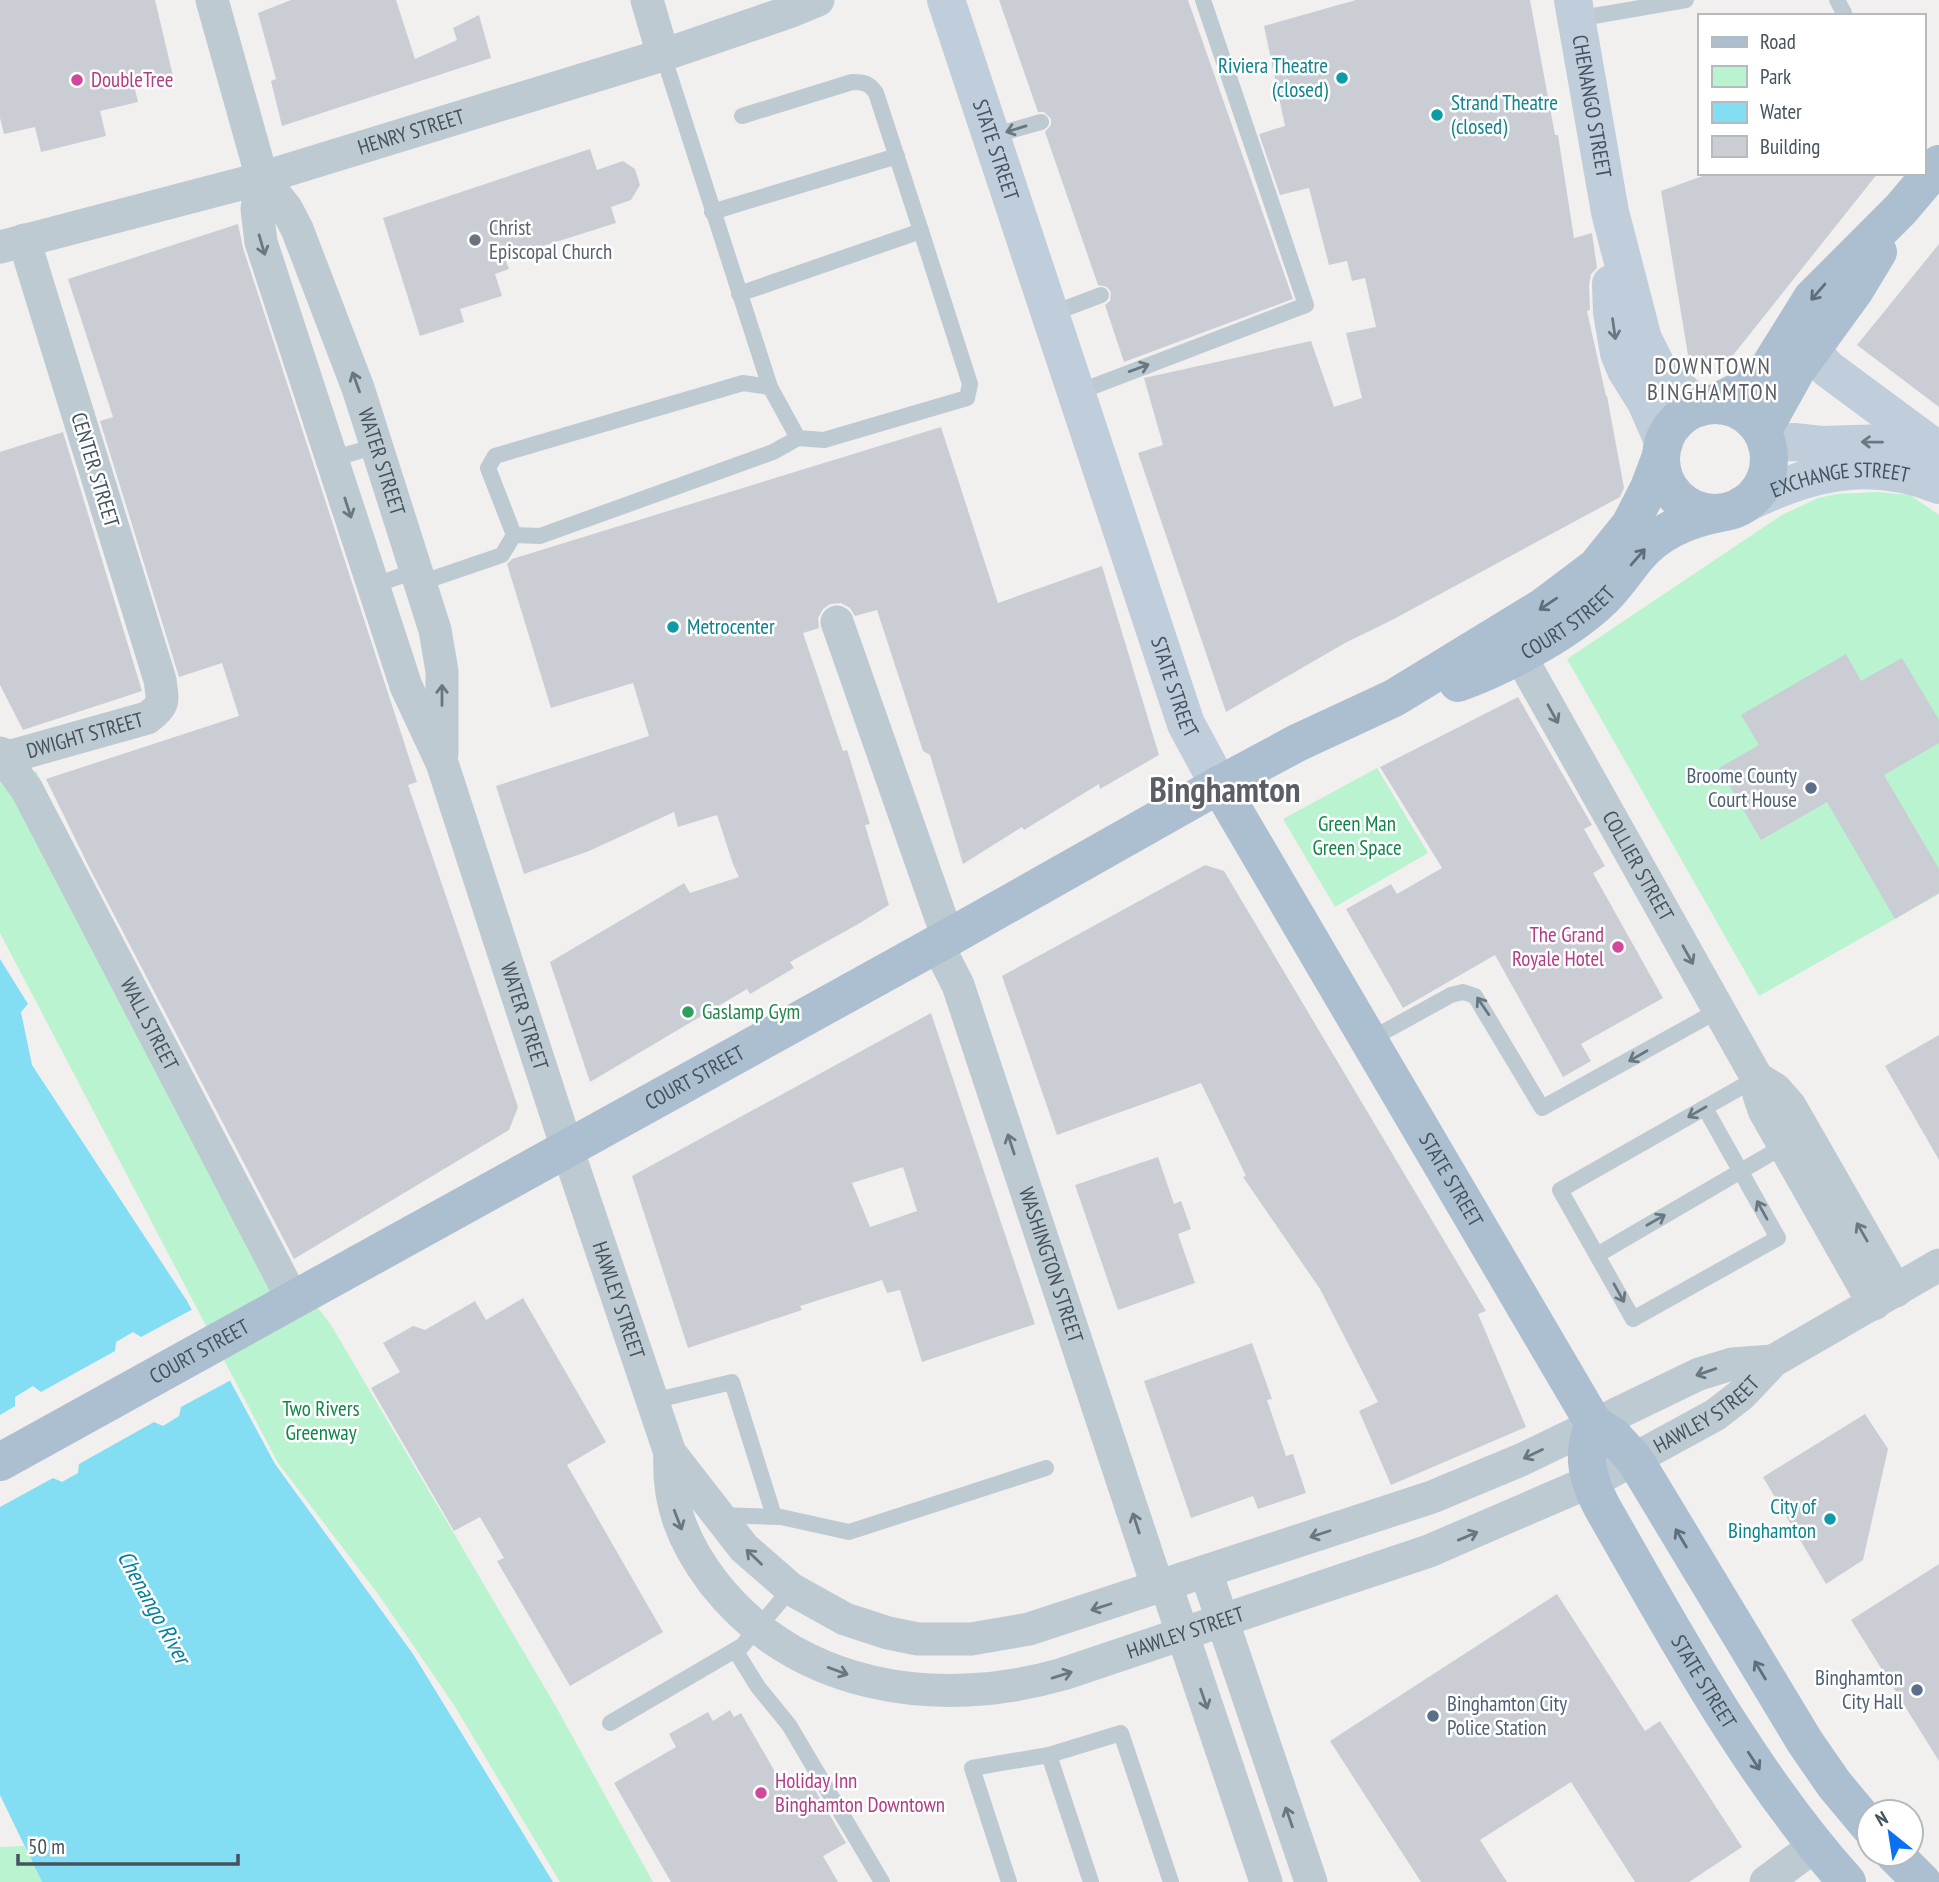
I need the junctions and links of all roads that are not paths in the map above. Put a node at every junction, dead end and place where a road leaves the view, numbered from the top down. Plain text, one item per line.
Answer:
1 (212, 0) edge
2 (646, 0) edge
3 (818, 0) edge
4 (946, 0) edge
5 (1203, 0) edge
6 (1686, 0) edge
7 (1575, 9) edge
8 (663, 55) junction
9 (742, 116) dead end
10 (1041, 122) dead end
11 (991, 136) junction
12 (897, 156) junction
13 (1939, 164) edge
14 (262, 178) junction
15 (1902, 209) junction
16 (712, 212) junction
17 (1610, 212) junction
18 (921, 231) junction
19 (12, 243) edge
20 (739, 294) junction
21 (1101, 295) dead end
22 (1051, 314) junction
23 (1813, 346) junction
24 (770, 387) junction
25 (1076, 393) junction
26 (1705, 407) junction
27 (798, 438) junction
28 (1764, 438) junction
29 (376, 446) junction
30 (1662, 450) junction
31 (1939, 454) edge
32 (332, 459) junction
33 (1939, 485) edge
34 (1731, 509) junction
35 (514, 535) junction
36 (419, 577) junction
37 (373, 586) junction
38 (837, 622) dead end
39 (1520, 654) junction
40 (1394, 698) junction
41 (163, 702) joint
42 (0, 754) edge
43 (442, 763) junction
44 (1219, 785) junction
45 (943, 941) junction
46 (1719, 1010) junction
47 (1369, 1040) junction
48 (1756, 1078) junction
49 (1704, 1108) junction
50 (1784, 1146) junction
51 (567, 1148) junction
52 (1740, 1172) junction
53 (1597, 1255) junction
54 (1939, 1265) edge
55 (1885, 1298) junction
56 (277, 1307) junction
57 (1773, 1361) junction
58 (653, 1401) junction
59 (1594, 1424) junction
60 (670, 1453) junction
61 (1635, 1460) junction
62 (0, 1462) edge
63 (1046, 1468) dead end
64 (1590, 1482) junction
65 (717, 1515) junction
66 (774, 1516) junction
67 (1206, 1572) junction
68 (1162, 1587) junction
69 (791, 1589) junction
70 (1223, 1621) junction
71 (1182, 1634) junction
72 (747, 1639) junction
73 (610, 1723) dead end
74 (1049, 1755) junction
75 (1855, 1809) edge
76 (1816, 1845) junction
77 (882, 1882) edge
78 (1009, 1882) edge
79 (1091, 1882) edge
80 (1171, 1882) edge
81 (1266, 1882) edge
82 (1311, 1882) edge
83 (1766, 1882) edge
84 (1847, 1882) edge

1 - 14 street, WATER STREET
2 - 8 street
3 - 8 street, HENRY STREET
4 - 11 street, STATE STREET
25 -> 5 lane
6 - 7 lane
7 - 17 street, CHENANGO STREET
8 - 14 street, HENRY STREET
8 - 16 lane
9 - 12 lane
10 -> 11 lane
11 - 22 street, STATE STREET
12 - 16 lane
12 - 18 lane
13 - 15 main road
14 - 19 street, HENRY STREET
29 -> 14 street, WATER STREET
14 -> 32 street, WATER STREET
15 - 23 main road
15 -> 26 main road
16 - 20 lane
17 - 26 street, CHENANGO STREET
17 -> 30 street, CHENANGO STREET
18 - 20 lane
18 - 27 lane
19 - 41 street, CENTER STREET
20 - 24 lane
21 - 22 lane
22 - 25 street, STATE STREET
23 - 28 main road
23 - 31 street, EXCHANGE STREET
24 - 27 lane
24 - 35 lane
25 - 44 street, STATE STREET
26 - 28 main road
26 - 30 main road
27 - 35 lane
31 -> 28 street, EXCHANGE STREET
28 - 34 main road
29 - 32 lane
29 - 36 street, WATER STREET
30 - 34 main road
30 -> 40 main road, COURT STREET
32 -> 37 street, WATER STREET
33 - 34 street, EXCHANGE STREET
39 -> 34 main road, COURT STREET
35 - 36 lane
36 - 37 lane
43 -> 36 street, WATER STREET
37 - 43 street, WATER STREET
38 - 45 street, WASHINGTON STREET
39 - 40 main road, COURT STREET
39 -> 46 street, COLLIER STREET
40 - 44 main road, COURT STREET
41 - 42 street, DWIGHT STREET
42 - 56 street, WALL STREET
43 - 51 street, WATER STREET
44 - 45 main road, COURT STREET
44 - 47 main road, STATE STREET
45 - 51 main road, COURT STREET
68 -> 45 street, WASHINGTON STREET
46 -> 47 lane
46 - 48 street, COLLIER STREET
47 - 59 main road, STATE STREET
48 - 49 lane
48 - 50 street, COLLIER STREET
55 -> 48 street, COLLIER STREET
49 - 52 lane
49 -> 53 lane
50 - 52 lane
50 - 55 street, COLLIER STREET
51 - 56 main road, COURT STREET
51 - 58 street, HAWLEY STREET
53 -> 52 lane
53 -> 52 lane
54 - 55 street, HAWLEY STREET
55 - 57 street, HAWLEY STREET
56 - 62 main road, COURT STREET
57 -> 59 street, HAWLEY STREET
57 - 61 street, HAWLEY STREET
58 - 60 street, HAWLEY STREET
58 - 66 lane
59 - 61 main road, STATE STREET
59 - 64 main road, STATE STREET
59 -> 67 street, HAWLEY STREET
60 - 65 street, HAWLEY STREET
60 -> 72 street, HAWLEY STREET
61 - 64 street, HAWLEY STREET
75 -> 61 main road, STATE STREET
63 - 66 lane
70 -> 64 street, HAWLEY STREET
64 -> 76 main road, STATE STREET
65 - 66 lane
69 -> 65 street, HAWLEY STREET
67 - 68 street, HAWLEY STREET
67 - 70 street
68 -> 69 street, HAWLEY STREET
68 - 71 street, WASHINGTON STREET
69 - 72 lane
70 - 71 street, HAWLEY STREET
82 -> 70 street
72 -> 71 street, HAWLEY STREET
71 -> 81 street, WASHINGTON STREET
72 - 73 lane
72 - 77 lane
74 - 78 lane
74 - 79 lane
74 - 80 lane
76 - 83 street
76 - 84 main road, STATE STREET

